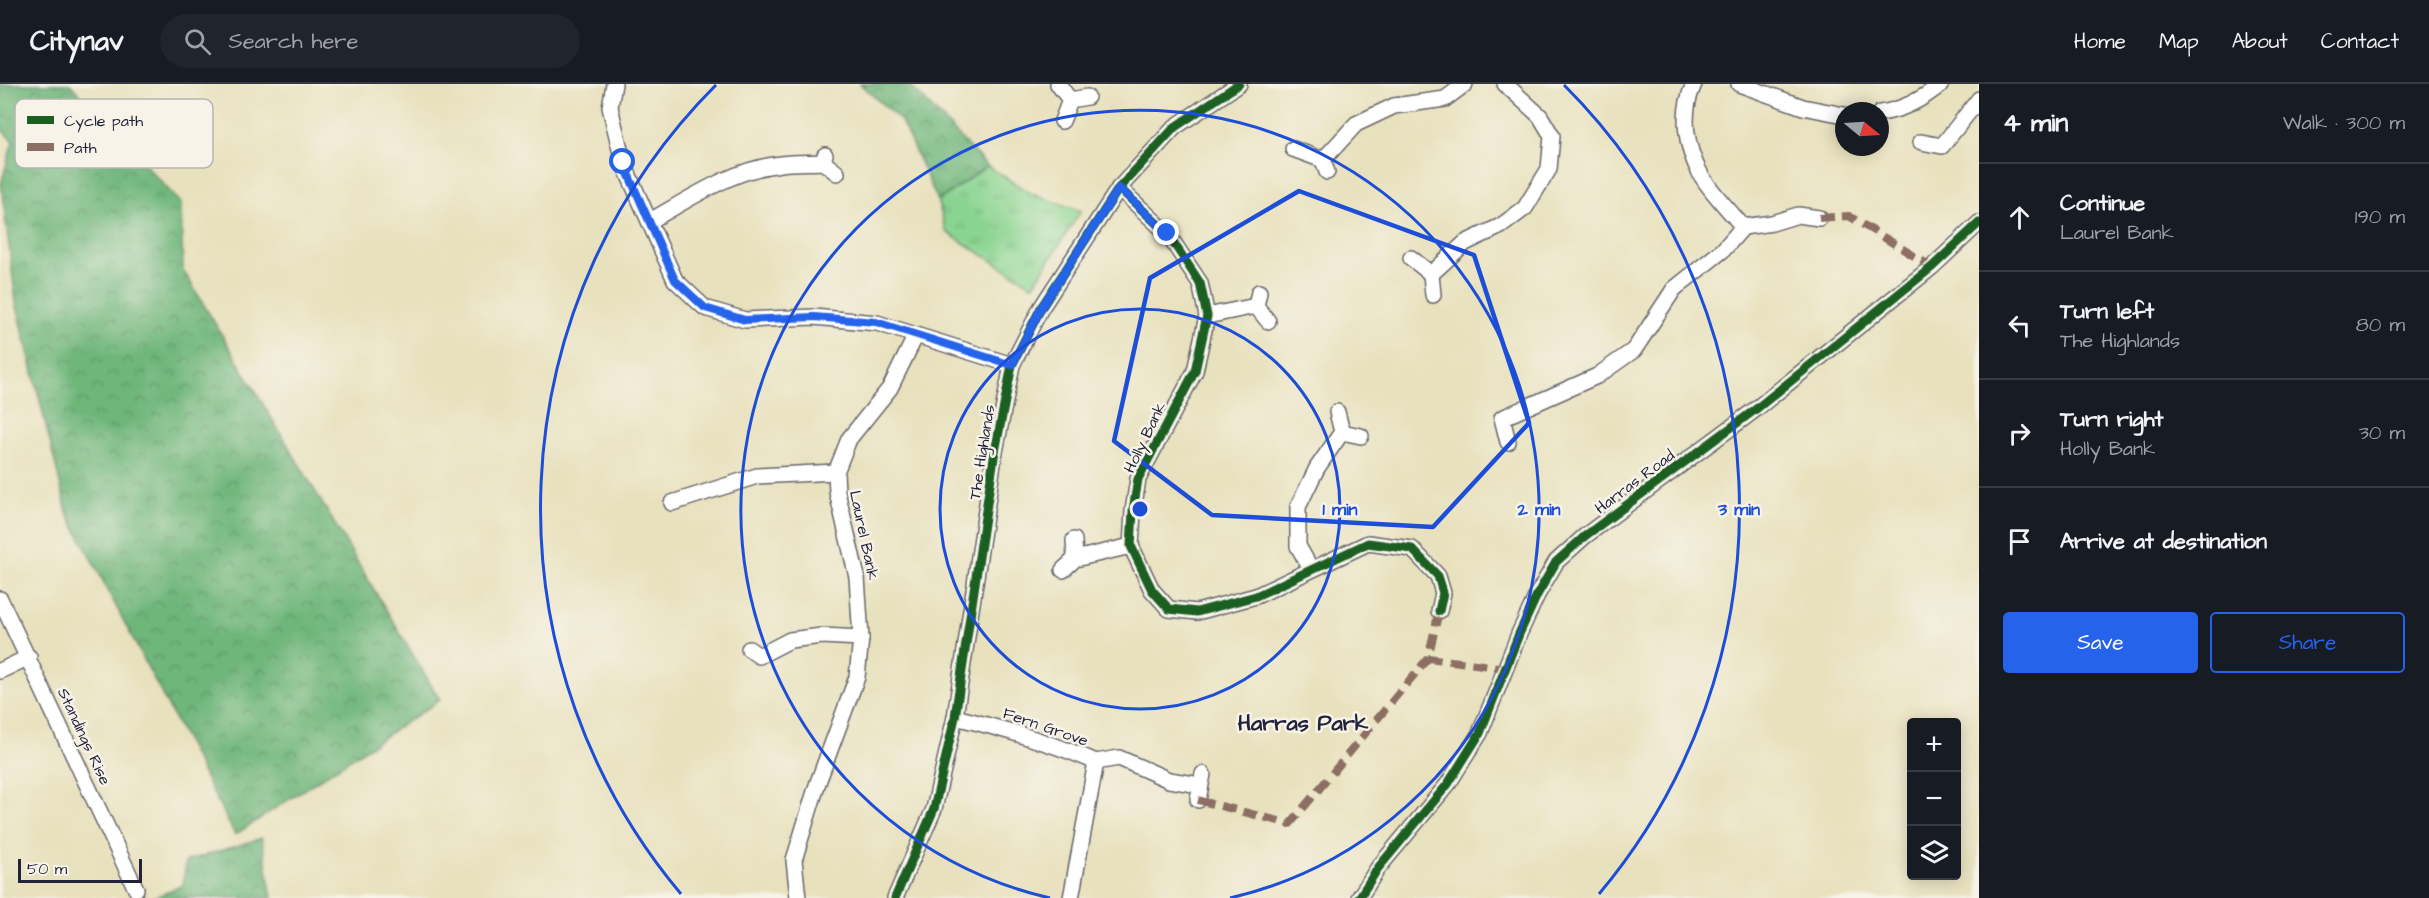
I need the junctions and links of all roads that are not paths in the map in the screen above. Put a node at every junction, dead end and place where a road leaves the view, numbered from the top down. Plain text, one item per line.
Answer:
1 (614, 84) edge
2 (1058, 84) edge
3 (1239, 84) edge
4 (1465, 84) edge
5 (1505, 84) edge
6 (1694, 84) edge
7 (1739, 84) edge
8 (1941, 84) edge
9 (1087, 97) dead end
10 (1979, 99) edge
11 (1070, 100) junction
12 (1889, 112) edge
13 (1835, 113) edge
14 (1062, 122) dead end
15 (1921, 142) dead end
16 (1293, 149) dead end
17 (837, 173) dead end
18 (1119, 188) junction
19 (1819, 218) dead end
20 (650, 221) junction
21 (1979, 223) edge
22 (1743, 227) junction
23 (1411, 258) dead end
24 (1431, 274) junction
25 (1433, 296) dead end
26 (1207, 316) junction
27 (1268, 321) dead end
28 (916, 336) junction
29 (1012, 365) junction
30 (1336, 412) dead end
31 (1342, 432) junction
32 (1360, 436) dead end
33 (1508, 442) dead end
34 (836, 472) junction
35 (672, 503) dead end
36 (1074, 540) dead end
37 (1131, 546) junction
38 (1311, 569) junction
39 (0, 599) edge
40 (1439, 611) dead end
41 (861, 638) junction
42 (749, 649) dead end
43 (29, 657) junction
44 (0, 670) edge
45 (955, 717) junction
46 (1096, 762) junction
47 (1201, 786) dead end
48 (136, 889) dead end
49 (798, 898) edge
50 (895, 898) edge
51 (1071, 898) edge
52 (1359, 898) edge

1 - 20 street
2 - 11 street
3 - 18 street, The Highlands
4 - 16 street
5 - 24 street
6 - 22 street
7 - 13 street
8 - 12 street
9 - 11 street
10 - 15 street
11 - 14 street
17 - 20 street
18 - 26 street, Holly Bank
18 - 29 street, The Highlands
19 - 22 street
20 - 28 street
21 - 52 street, Harras Road
22 - 33 street
23 - 24 street
24 - 25 street
26 - 27 street
26 - 37 street, Holly Bank
28 - 29 street
28 - 34 street, Laurel Bank
29 - 45 street, The Highlands
30 - 31 street
31 - 32 street
31 - 38 street
34 - 35 street
34 - 41 street, Laurel Bank
36 - 37 street
37 - 38 street
38 - 40 street
39 - 43 street, Standings Rise
41 - 42 street
41 - 49 street, Laurel Bank
43 - 44 street
43 - 48 street, Standings Rise
45 - 46 street, Fern Grove
45 - 50 street, The Highlands
46 - 47 street
46 - 51 street, Fern Grove

